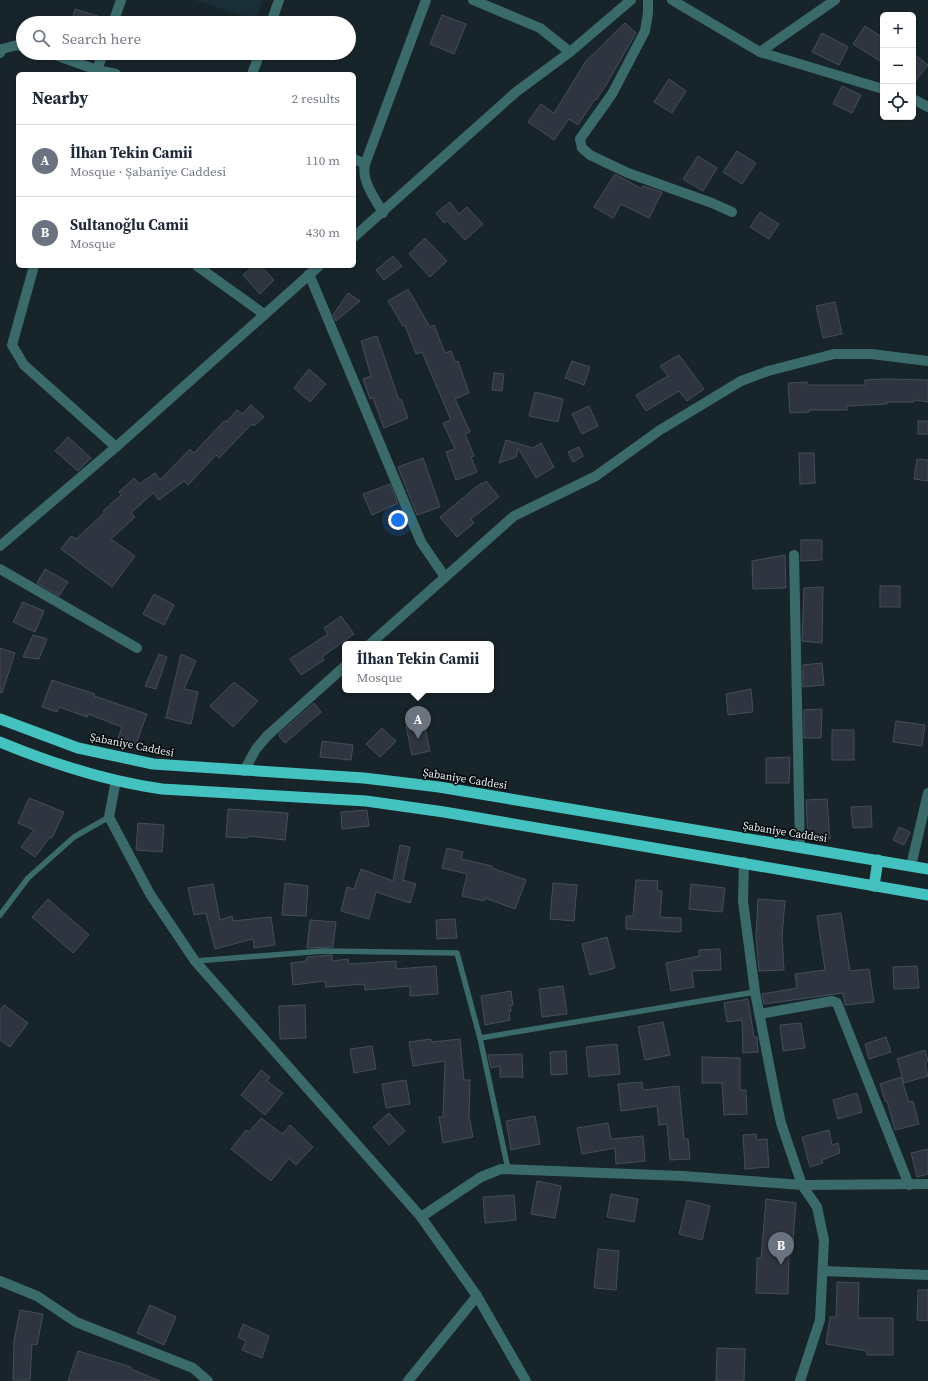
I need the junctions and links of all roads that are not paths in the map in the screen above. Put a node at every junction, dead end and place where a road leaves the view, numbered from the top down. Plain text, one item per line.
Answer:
1 (121, 0) edge
2 (280, 0) edge
3 (426, 0) edge
4 (473, 0) edge
5 (631, 0) edge
6 (648, 0) edge
7 (672, 0) edge
8 (835, 0) edge
9 (115, 16) edge
10 (274, 16) edge
11 (16, 46) edge
12 (570, 52) junction
13 (760, 52) junction
14 (0, 53) edge
15 (69, 60) edge
16 (101, 60) edge
17 (257, 60) edge
18 (97, 70) junction
19 (106, 72) edge
20 (253, 72) edge
21 (880, 88) edge
22 (916, 101) edge
23 (928, 107) edge
24 (356, 160) edge
25 (365, 164) junction
26 (732, 212) dead end
27 (383, 213) junction
28 (356, 235) edge
29 (33, 268) edge
30 (200, 268) edge
31 (316, 268) edge
32 (309, 274) junction
33 (264, 314) junction
34 (928, 361) edge
35 (116, 448) junction
36 (0, 546) edge
37 (794, 555) dead end
38 (0, 568) edge
39 (445, 577) junction
40 (373, 641) edge
41 (137, 648) dead end
42 (342, 669) edge
43 (0, 719) edge
44 (0, 742) edge
45 (244, 771) junction
46 (116, 780) junction
47 (928, 793) edge
48 (109, 817) junction
49 (800, 848) junction
50 (878, 860) junction
51 (744, 862) junction
52 (911, 866) junction
53 (928, 869) edge
54 (874, 886) junction
55 (928, 895) edge
56 (0, 915) edge
57 (195, 961) junction
58 (755, 992) junction
59 (760, 1014) junction
60 (480, 1038) junction
61 (508, 1169) junction
62 (928, 1184) edge
63 (802, 1185) junction
64 (909, 1185) junction
65 (421, 1217) junction
66 (823, 1271) junction
67 (928, 1275) edge
68 (0, 1281) edge
69 (476, 1296) junction
70 (208, 1381) edge
71 (408, 1381) edge
72 (526, 1381) edge
73 (800, 1381) edge

1 - 9 street
2 - 10 street
3 - 25 street
4 - 12 street
5 - 12 street
6 - 26 street
7 - 13 street
8 - 13 street
11 - 14 street
12 - 27 street
13 - 21 street
15 - 18 street
16 - 18 street
17 - 20 street
18 - 19 street
22 - 23 street
24 - 25 street
25 - 27 street
27 - 28 street
29 - 35 street
30 - 33 street
31 - 32 street
32 - 33 street
32 - 39 street
33 - 35 street
34 - 39 street
35 - 36 street
37 - 49 street
38 - 41 street
39 - 40 street
42 - 45 street
43 - 45 highway, Şabaniye Caddesi
44 - 46 highway
45 - 49 highway, Şabaniye Caddesi
46 - 48 street
46 - 51 highway
47 - 52 street
48 - 56 lane
48 - 57 street
49 - 50 highway, Şabaniye Caddesi
50 - 52 highway, Şabaniye Caddesi
50 - 54 highway
51 - 54 highway
51 - 58 street
52 - 53 highway, Şabaniye Caddesi
54 - 55 highway
57 - 60 lane
57 - 65 street
58 - 59 street
58 - 60 lane
59 - 63 street
59 - 64 street
60 - 61 lane
61 - 63 street
61 - 65 street
62 - 64 street
63 - 64 street
63 - 66 street
65 - 69 street
66 - 67 street
66 - 73 street
68 - 70 street
69 - 71 street
69 - 72 street

